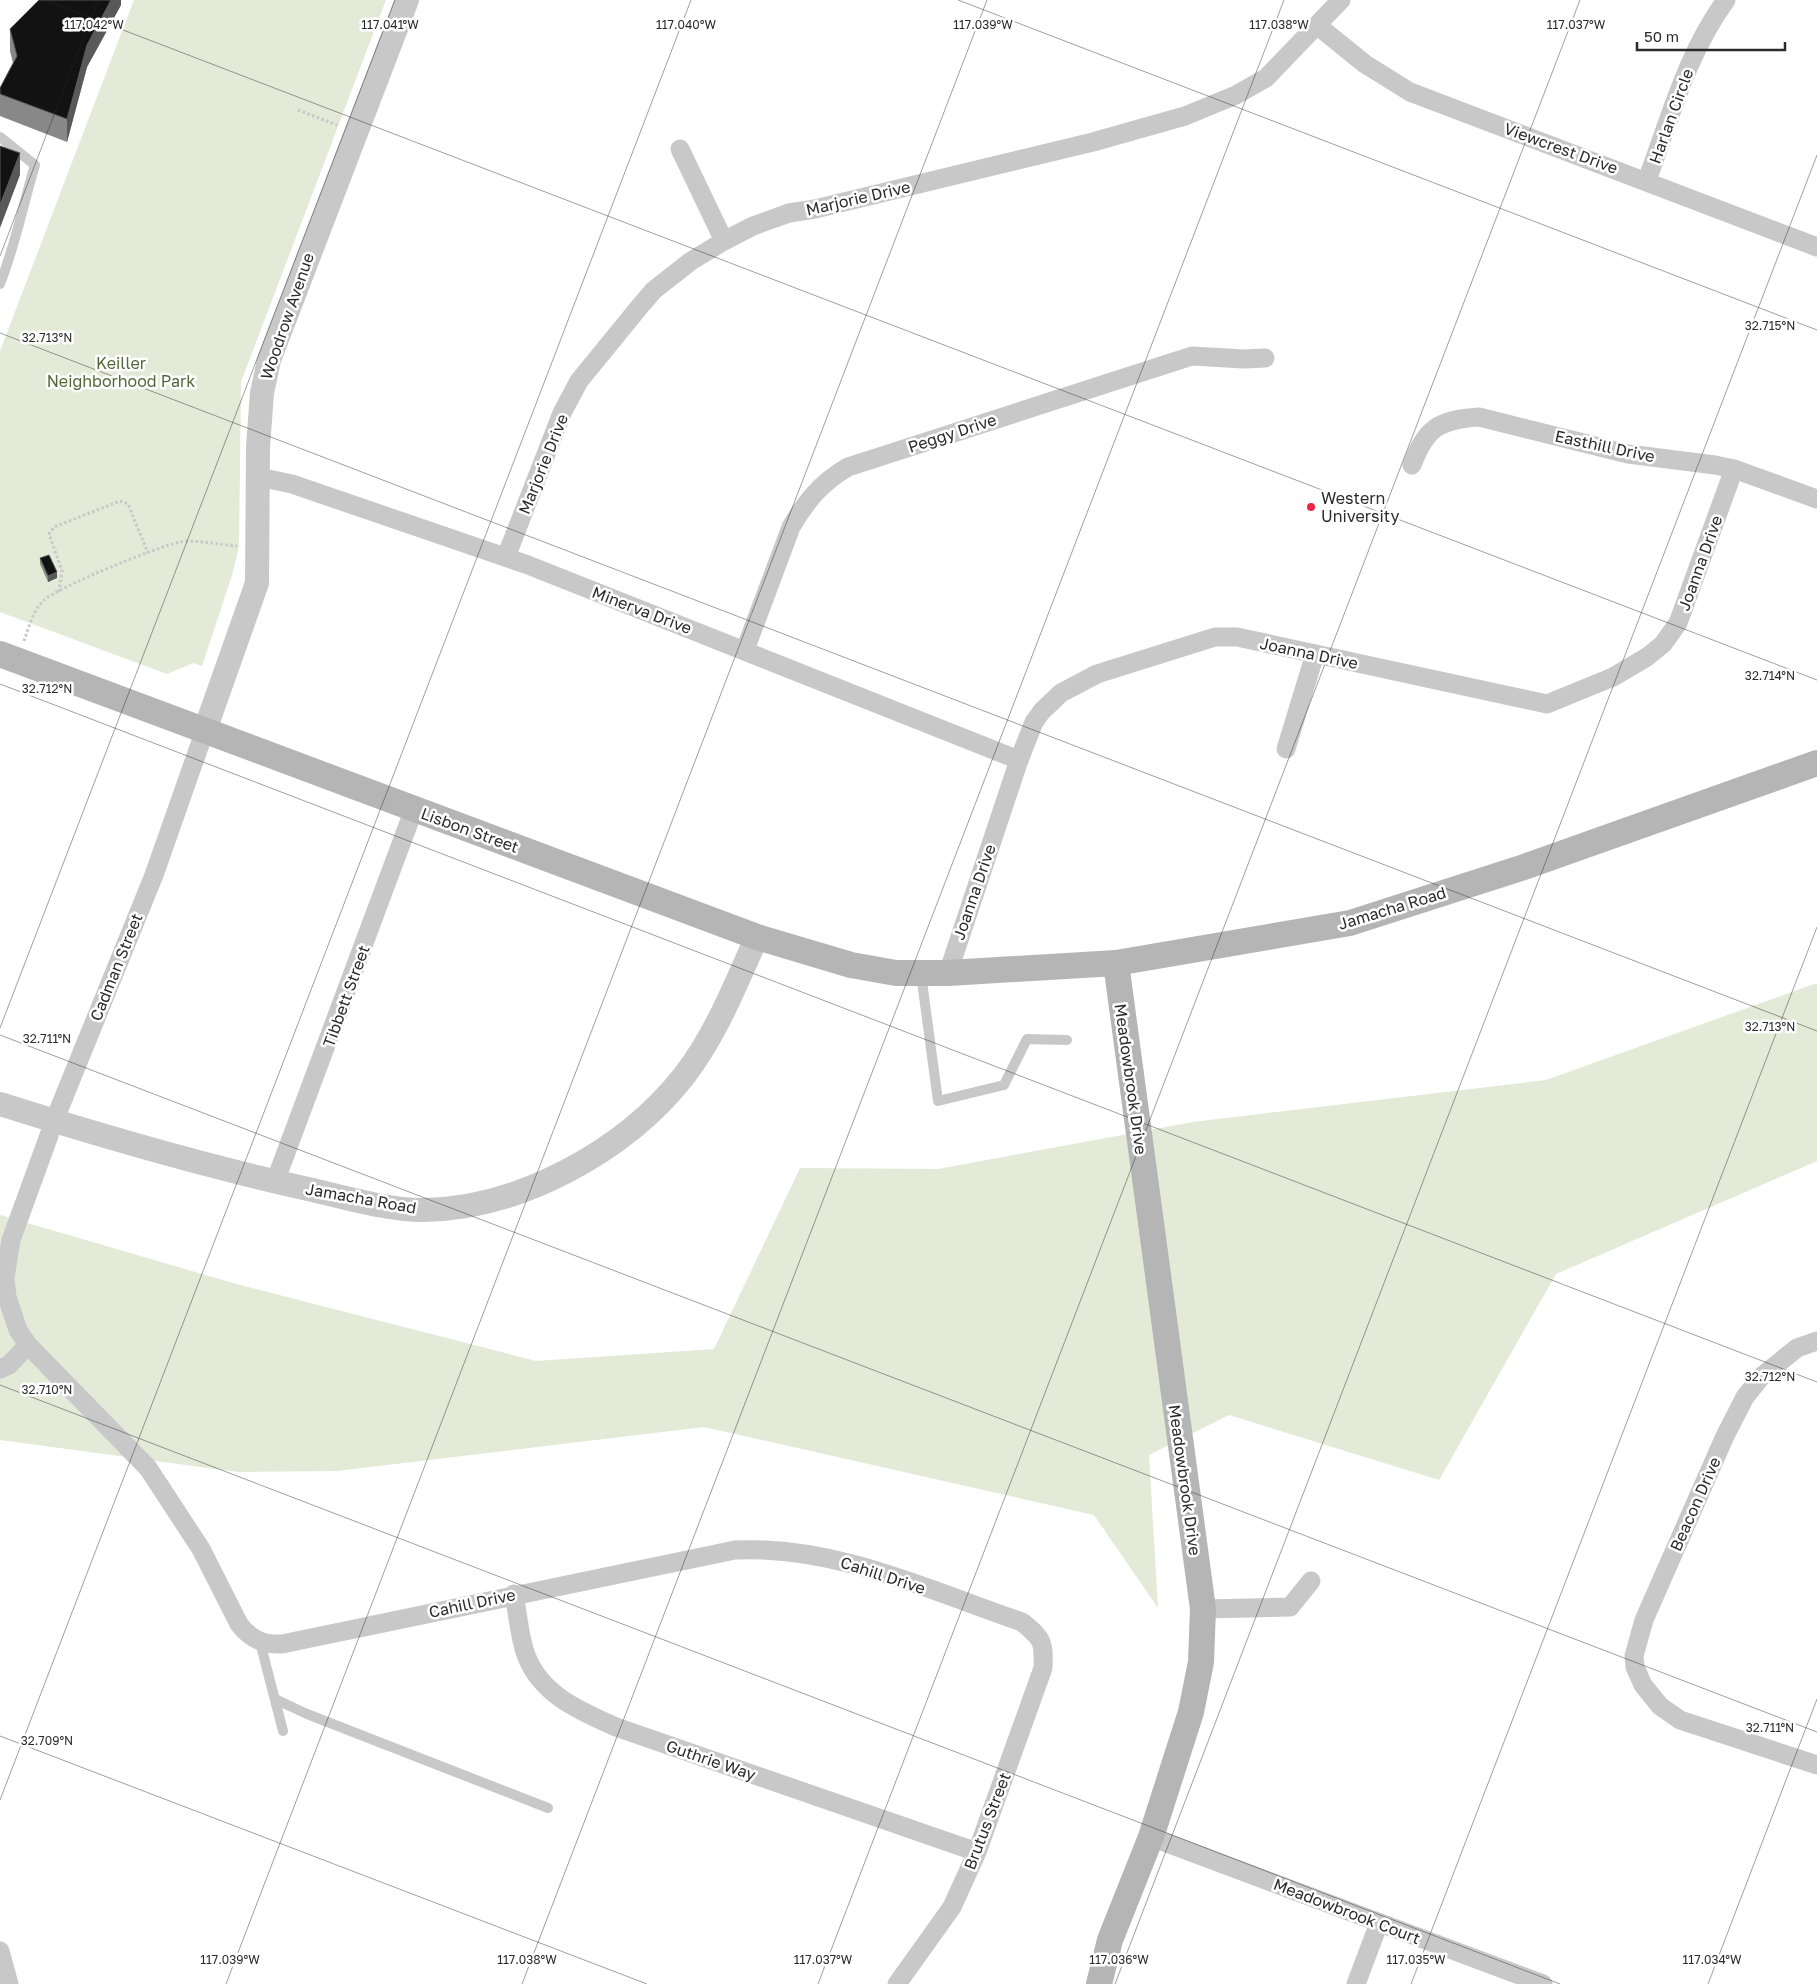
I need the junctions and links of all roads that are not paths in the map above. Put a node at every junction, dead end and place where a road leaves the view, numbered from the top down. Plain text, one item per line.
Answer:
1 (407, 0) edge
2 (1341, 0) edge
3 (1726, 0) edge
4 (1318, 26) junction
5 (0, 137) edge
6 (680, 149) dead end
7 (1647, 180) junction
8 (724, 241) junction
9 (1817, 247) edge
10 (0, 284) edge
11 (1265, 358) dead end
12 (1412, 465) dead end
13 (1734, 469) junction
14 (259, 477) junction
15 (1817, 499) edge
16 (506, 557) junction
17 (745, 650) junction
18 (1315, 654) junction
19 (9, 657) edge
20 (206, 730) junction
21 (1286, 750) dead end
22 (1018, 760) junction
23 (1817, 763) edge
24 (414, 809) junction
25 (757, 937) junction
26 (1116, 963) junction
27 (920, 973) junction
28 (948, 973) junction
29 (1067, 1040) dead end
30 (0, 1104) edge
31 (55, 1119) junction
32 (275, 1182) junction
33 (1817, 1341) edge
34 (28, 1346) junction
35 (0, 1369) edge
36 (1311, 1582) dead end
37 (514, 1594) junction
38 (1203, 1609) junction
39 (260, 1642) junction
40 (1044, 1644) joint
41 (276, 1699) junction
42 (283, 1731) dead end
43 (1817, 1765) edge
44 (548, 1808) dead end
45 (1151, 1837) junction
46 (977, 1852) junction
47 (1378, 1923) junction
48 (0, 1951) edge
49 (9, 1984) edge
50 (898, 1984) edge
51 (1099, 1984) edge
52 (1356, 1984) edge
53 (1542, 1984) edge

1 - 14 street, Woodrow Avenue
2 - 4 street, Marjorie Drive
3 - 7 street, Harlan Circle
4 - 7 street, Viewcrest Drive
4 - 8 street, Marjorie Drive
5 - 10 lane
6 - 8 street
7 - 9 street, Viewcrest Drive
8 - 16 street, Marjorie Drive
11 - 17 street, Peggy Drive
12 - 13 street, Easthill Drive
13 - 15 street, Easthill Drive
13 - 18 street, Joanna Drive
14 - 16 street, Minerva Drive
14 - 20 street, Woodrow Avenue
16 - 17 street, Minerva Drive
17 - 22 street, Minerva Drive
18 - 21 street
18 - 22 street, Joanna Drive
19 - 20 main road, Lisbon Street
20 - 24 main road, Lisbon Street
20 - 31 street, Cadman Street
22 - 28 street, Joanna Drive
23 - 26 main road, Jamacha Road
24 - 25 main road, Lisbon Street
24 - 32 street, Tibbett Street
25 - 27 main road, Lisbon Street
25 - 32 street, Jamacha Road
26 - 28 main road, Jamacha Road
26 - 38 main road, Meadowbrook Drive
27 - 28 main road, Lisbon Street
27 - 29 lane
30 - 31 street, Jamacha Road
31 - 32 street, Jamacha Road
31 - 34 street, Cadman Street
33 - 43 street, Beacon Drive
34 - 35 street
34 - 39 street
36 - 38 street
37 - 39 street, Cahill Drive
37 - 40 street, Cahill Drive
37 - 46 street, Guthrie Way
38 - 45 main road, Meadowbrook Drive
39 - 41 lane
40 - 46 street, Brutus Street
41 - 42 lane
41 - 44 lane
45 - 47 street, Meadowbrook Court
45 - 51 main road, Meadowbrook Drive
46 - 50 street, Brutus Street
47 - 52 street
47 - 53 street, Meadowbrook Court
48 - 49 street

